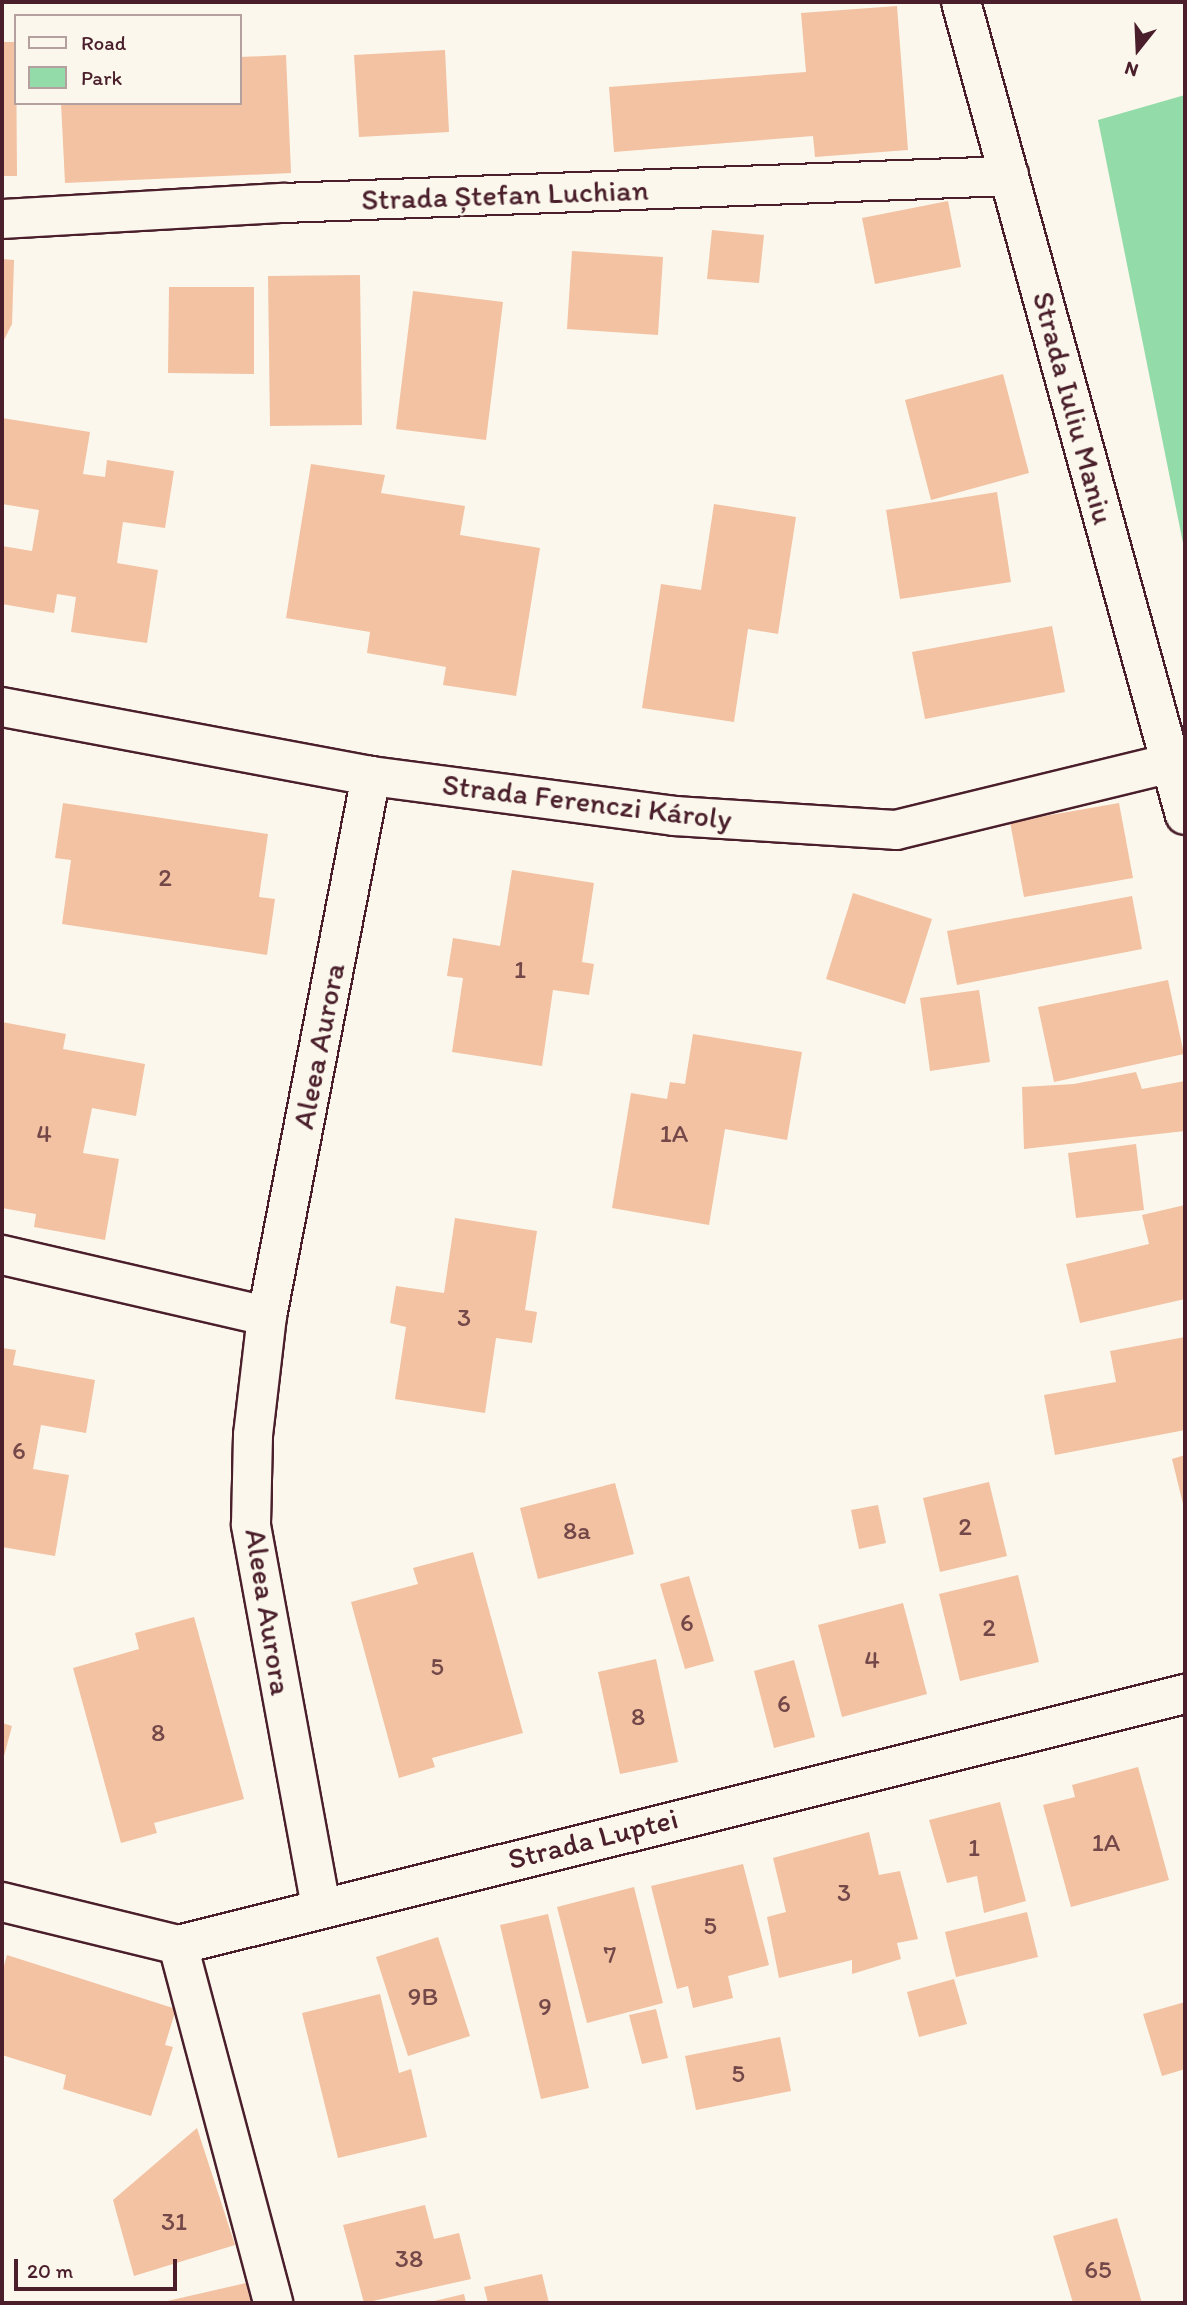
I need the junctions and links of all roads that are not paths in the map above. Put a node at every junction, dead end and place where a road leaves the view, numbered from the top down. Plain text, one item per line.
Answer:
1 (961, 2) edge
2 (1009, 176) junction
3 (2, 219) edge
4 (2, 706) edge
5 (1178, 764) edge
6 (371, 776) junction
7 (1185, 815) edge
8 (2, 1255) edge
9 (267, 1315) junction
10 (1185, 1694) edge
11 (2, 1902) edge
12 (321, 1907) junction
13 (178, 1945) junction
14 (273, 2303) edge

1 - 2 street, Strada Iuliu Maniu
2 - 3 street, Strada Ștefan Luchian
2 - 5 street, Strada Iuliu Maniu
4 - 6 street, Strada Ferenczi Károly
5 - 6 street, Strada Ferenczi Károly
5 - 7 street, Strada Iuliu Maniu
6 - 9 street, Aleea Aurora
8 - 9 street
9 - 12 street, Aleea Aurora
10 - 12 street, Strada Luptei
11 - 13 street, Strada Luptei
12 - 13 street, Strada Luptei
13 - 14 street

